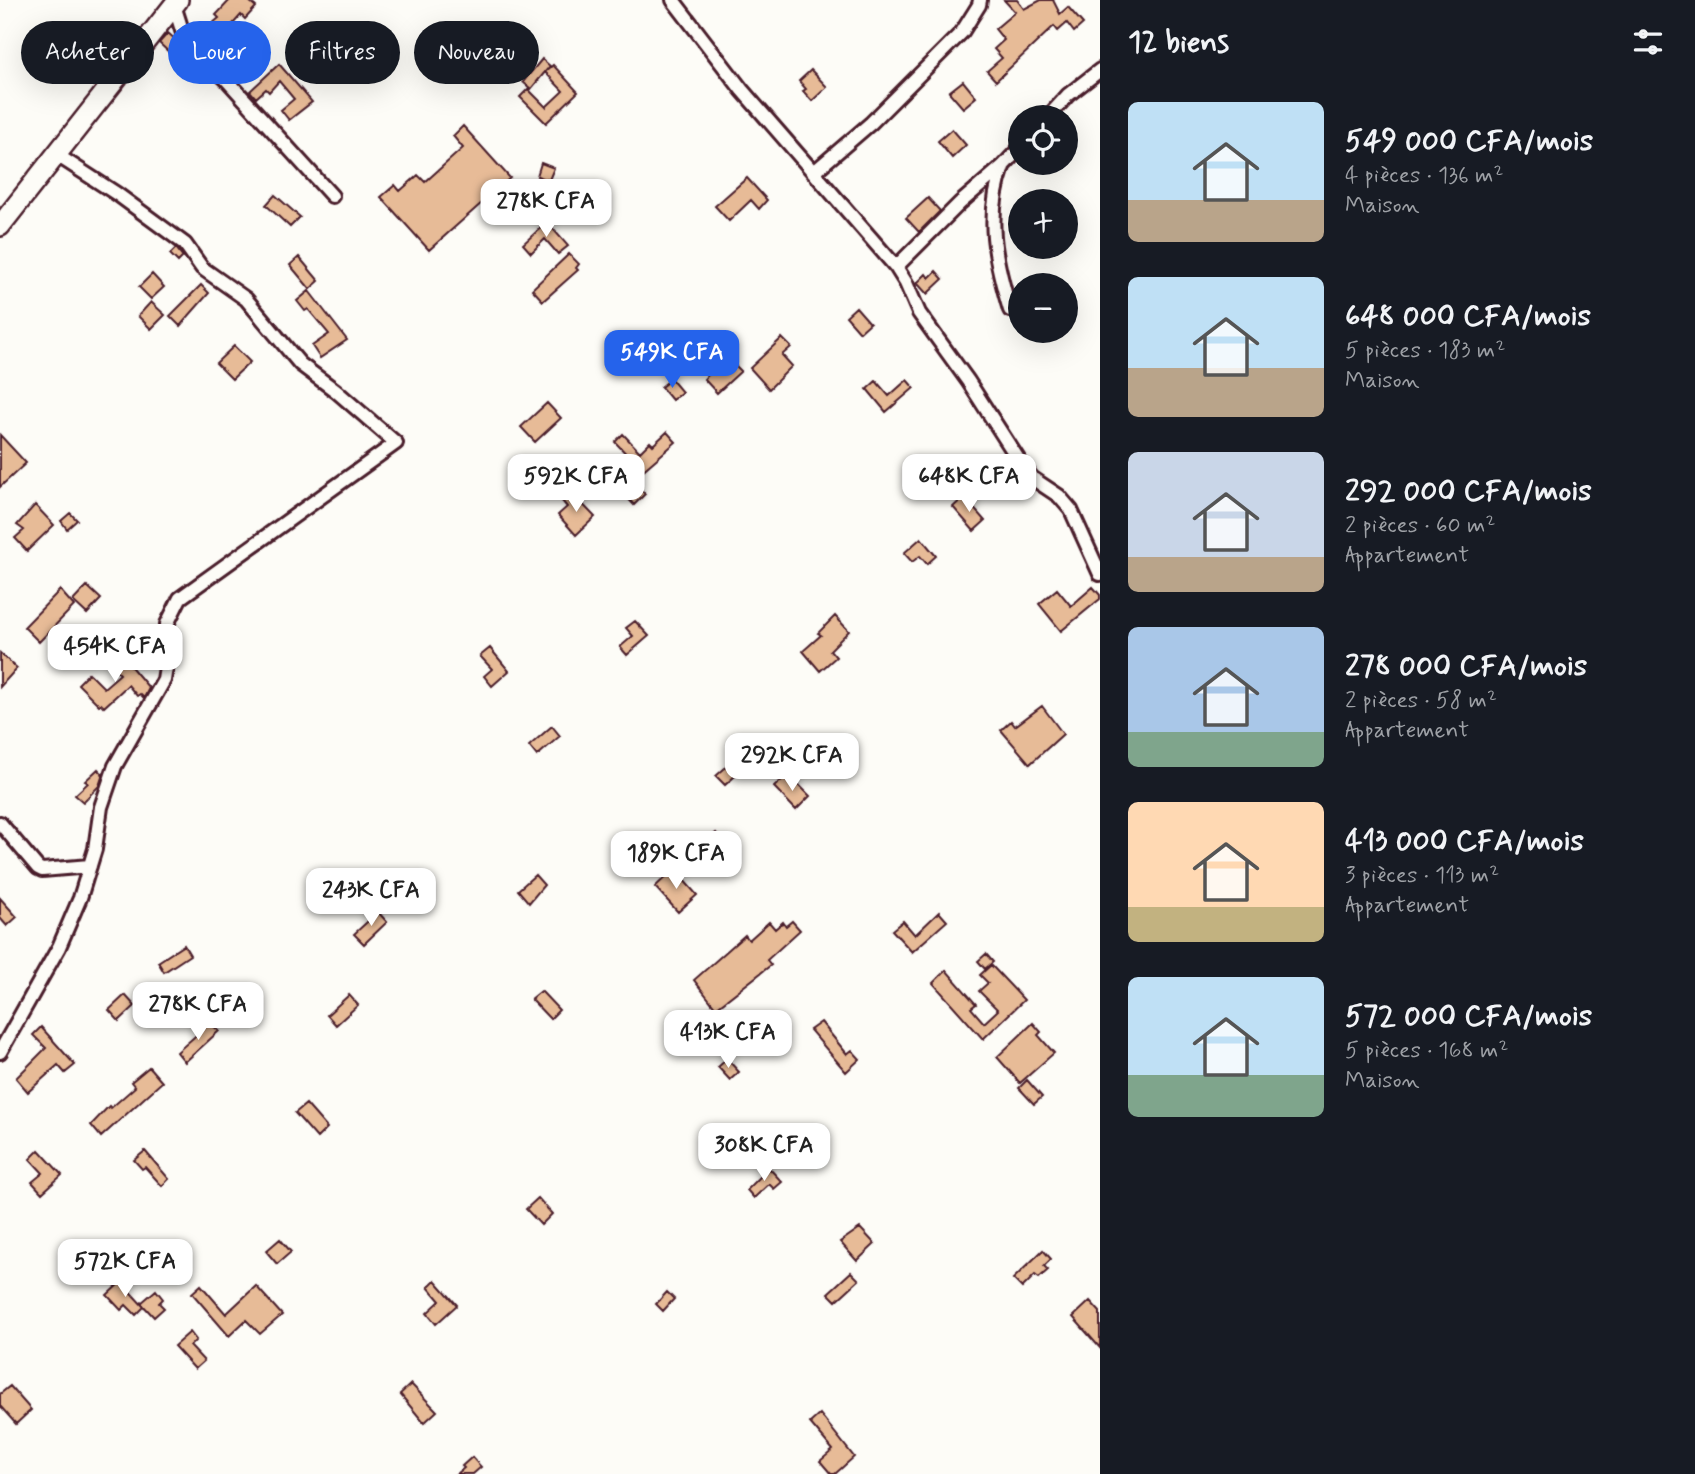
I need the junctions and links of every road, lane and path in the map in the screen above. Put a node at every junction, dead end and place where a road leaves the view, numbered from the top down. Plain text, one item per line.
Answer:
1 (673, 0) edge
2 (980, 0) edge
3 (176, 2) edge
4 (1100, 70) edge
5 (1059, 105) edge
6 (57, 155) junction
7 (1008, 161) edge
8 (1003, 166) junction
9 (814, 172) junction
10 (332, 196) dead end
11 (0, 226) edge
12 (896, 267) junction
13 (1008, 302) edge
14 (1100, 574) edge
15 (0, 822) edge
16 (90, 866) junction
17 (0, 1052) edge

1 - 9 street
2 - 9 street
3 - 6 main road
3 - 10 street
4 - 5 street
6 - 11 main road
6 - 16 street
7 - 8 street
8 - 12 street
8 - 13 street
9 - 12 street
12 - 14 street
15 - 16 street
16 - 17 street

